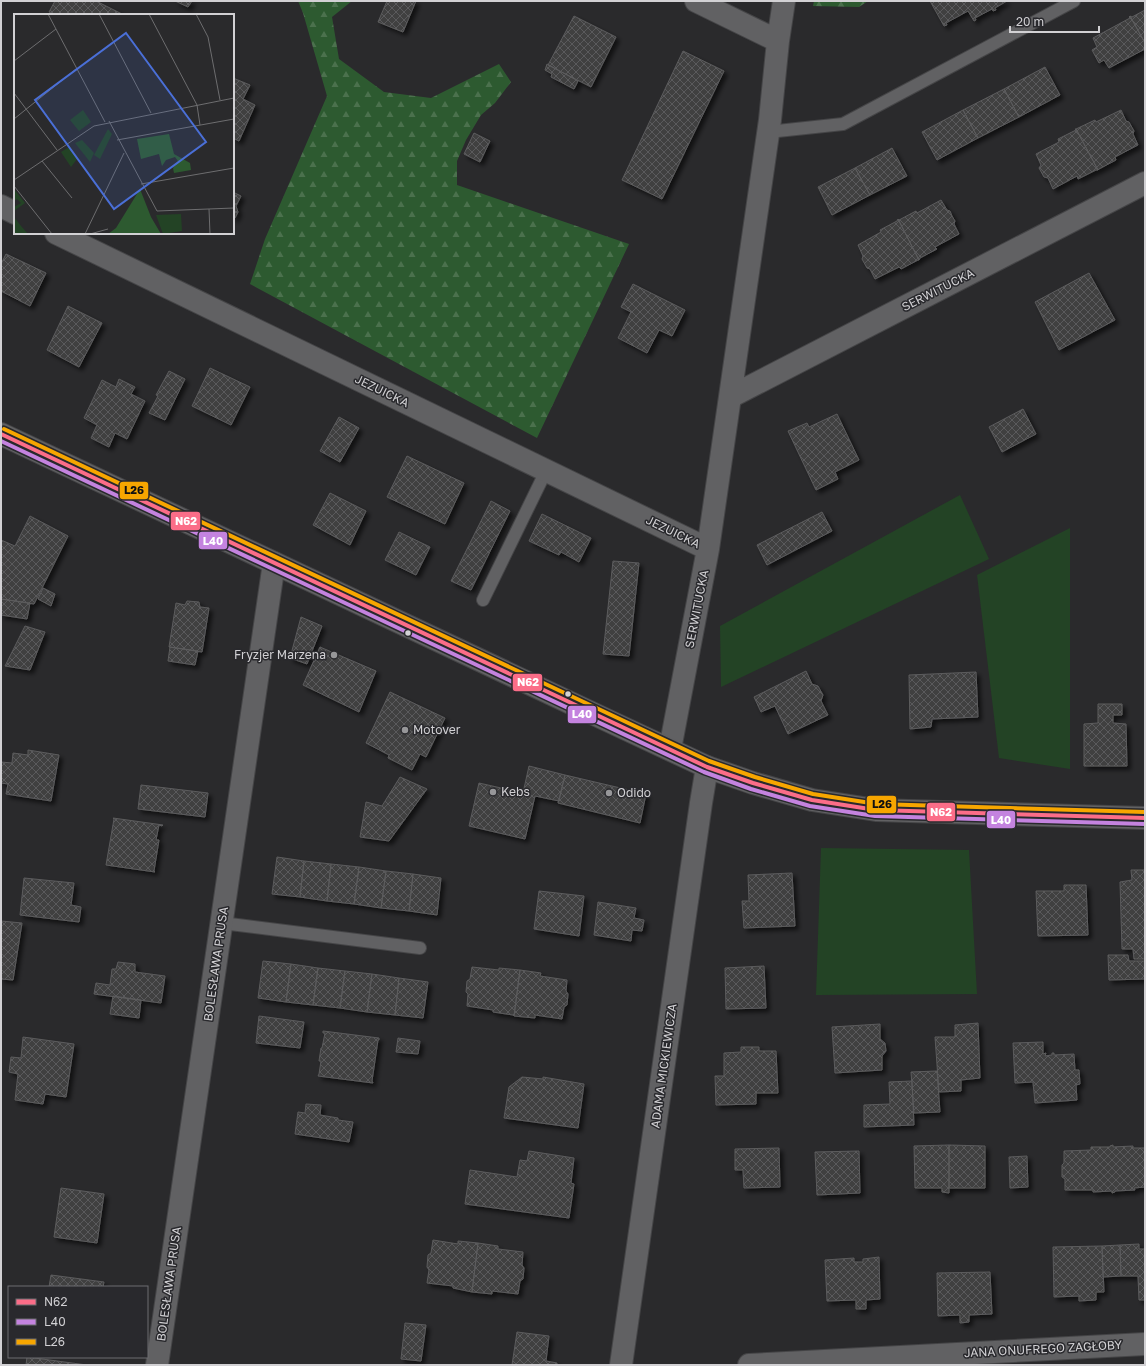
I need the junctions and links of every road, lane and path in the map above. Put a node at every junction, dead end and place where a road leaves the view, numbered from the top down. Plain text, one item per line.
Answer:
1 (696, 1) edge
2 (784, 1) edge
3 (1074, 1) edge
4 (778, 41) junction
5 (768, 132) junction
6 (1145, 183) edge
7 (1, 206) edge
8 (14, 212) edge
9 (58, 234) edge
10 (730, 397) junction
11 (1, 434) edge
12 (546, 471) junction
13 (708, 549) junction
14 (274, 563) junction
15 (482, 600) dead end
16 (670, 749) junction
17 (707, 766) junction
18 (1145, 818) edge
19 (222, 923) junction
20 (420, 948) dead end
21 (1145, 1344) edge
22 (158, 1365) edge
23 (621, 1365) edge
24 (749, 1365) edge

1 - 4 street
2 - 4 street, SERWITUCKA
3 - 5 lane
4 - 5 street, SERWITUCKA
5 - 10 street, SERWITUCKA
6 - 10 street, SERWITUCKA
7 - 8 street
9 - 12 street, JEZUICKA
10 - 13 street, SERWITUCKA
11 - 14 street
12 - 13 street, JEZUICKA
12 - 15 lane
13 - 16 street, SERWITUCKA
14 - 16 street
14 - 19 street, BOLESŁAWA PRUSA
16 - 17 street
17 - 18 street
17 - 23 street, ADAMA MICKIEWICZA
19 - 20 lane
19 - 22 street, BOLESŁAWA PRUSA
21 - 24 street, JANA ONUFREGO ZAGŁOBY

